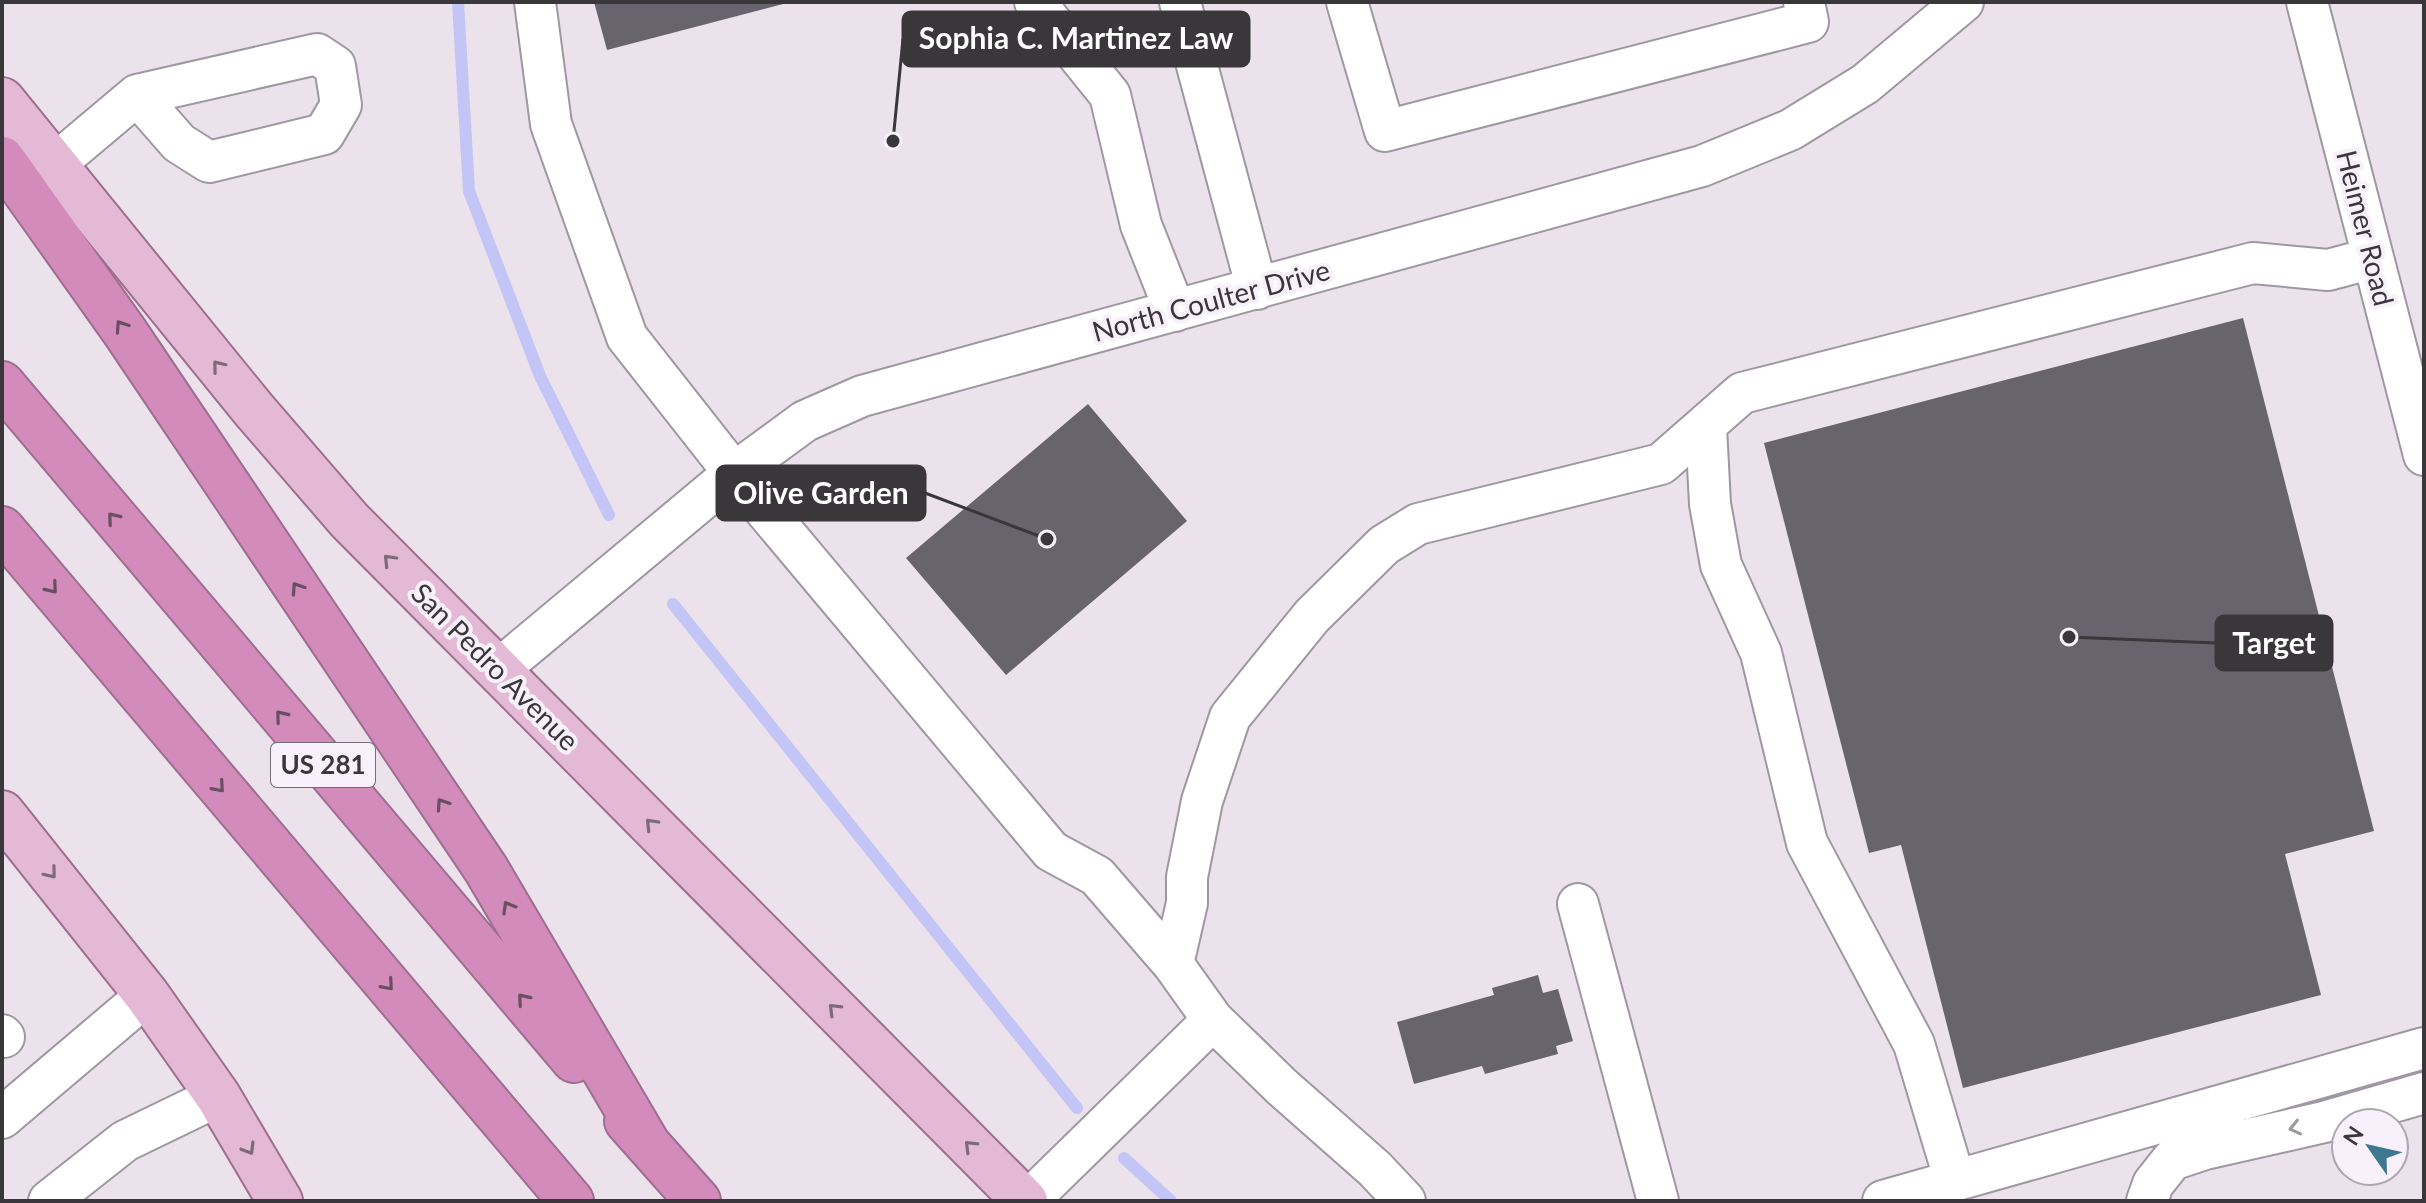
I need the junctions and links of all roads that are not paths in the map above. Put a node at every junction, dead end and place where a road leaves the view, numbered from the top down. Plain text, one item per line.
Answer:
1 (535, 2) edge
2 (1035, 2) edge
3 (1180, 2) edge
4 (1347, 2) edge
5 (1804, 2) edge
6 (1963, 2) edge
7 (2307, 2) edge
8 (137, 95) dead end
9 (2, 100) edge
10 (2, 159) edge
11 (55, 164) junction
12 (2373, 258) junction
13 (1257, 289) junction
14 (1175, 311) junction
15 (2411, 350) edge
16 (2, 384) edge
17 (1706, 427) junction
18 (2424, 455) edge
19 (734, 473) junction
20 (2, 529) edge
21 (498, 670) junction
22 (2, 813) edge
23 (1578, 904) dead end
24 (1173, 964) junction
25 (147, 995) junction
26 (1213, 1020) junction
27 (2424, 1048) edge
28 (2424, 1093) edge
29 (218, 1096) junction
30 (2, 1118) edge
31 (647, 1143) junction
32 (1955, 1181) junction
33 (49, 1201) edge
34 (280, 1201) edge
35 (571, 1201) edge
36 (698, 1201) edge
37 (1026, 1201) edge
38 (1405, 1201) edge
39 (1658, 1201) edge
40 (1883, 1201) edge
41 (2147, 1201) edge

1 - 19 street
2 - 14 street
3 - 13 street
4 - 5 street
6 - 13 street, North Coulter Drive
7 - 12 street, Heimer Road
8 - 11 street
9 - 11 main road, San Pedro Avenue
31 -> 10 highway
21 -> 11 main road, San Pedro Avenue
12 - 15 street, Heimer Road
12 - 17 street
13 - 14 street, North Coulter Drive
14 - 19 street, North Coulter Drive
15 - 18 street, Heimer Road
31 -> 16 highway, US 281
17 - 24 street
17 - 32 street
19 - 21 street, North Coulter Drive
19 - 24 street
20 -> 35 highway, US 281
37 -> 21 main road, San Pedro Avenue
22 -> 25 main road
23 - 39 street
24 - 26 street
25 - 29 main road
25 - 30 street
26 - 37 street
26 - 38 street
27 - 32 street
28 -> 41 street
29 - 33 street
29 -> 34 main road
31 - 36 highway, US 281
32 - 40 street

